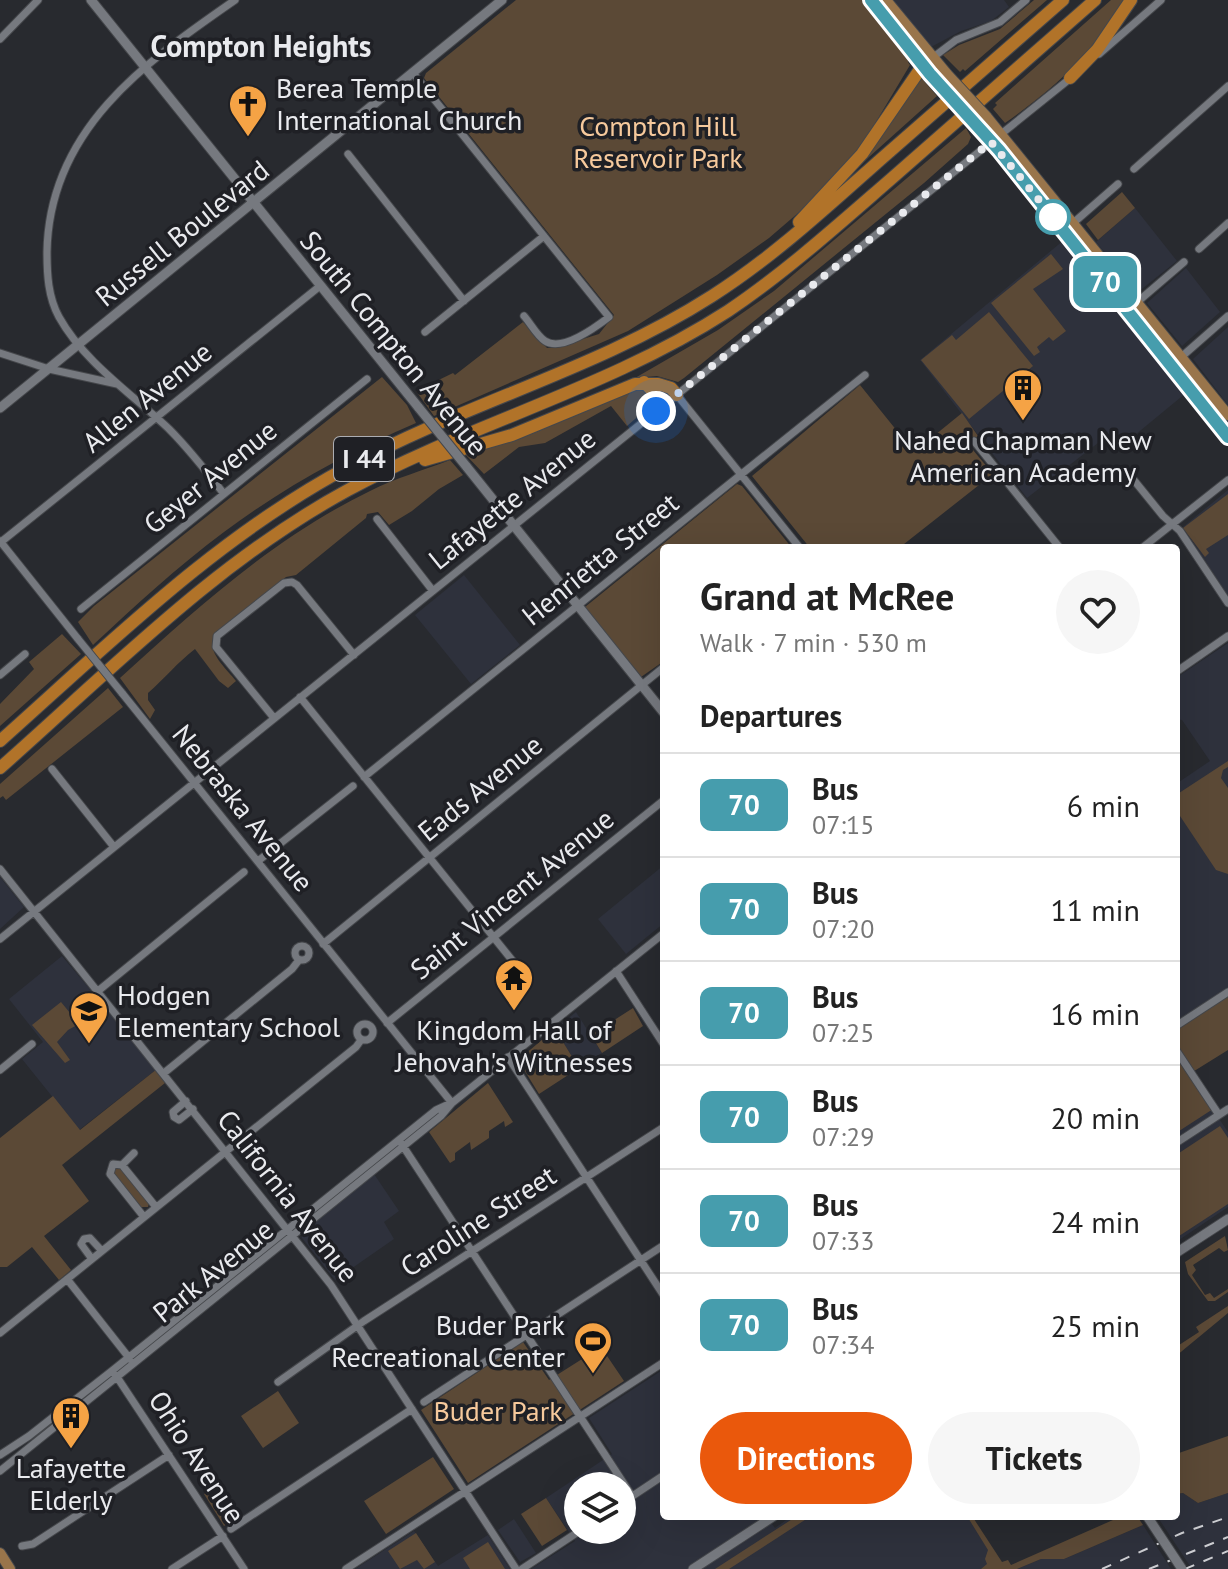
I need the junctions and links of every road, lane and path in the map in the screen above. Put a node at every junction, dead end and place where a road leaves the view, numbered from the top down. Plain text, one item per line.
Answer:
1 (38, 0) edge
2 (91, 0) edge
3 (235, 0) edge
4 (502, 0) edge
5 (871, 0) edge
6 (886, 0) edge
7 (1026, 0) edge
8 (1063, 0) edge
9 (1095, 0) edge
10 (1131, 0) edge
11 (1161, 0) edge
12 (0, 39) edge
13 (927, 61) junction
14 (145, 67) junction
15 (413, 73) junction
16 (1070, 78) junction
17 (1228, 86) edge
18 (1001, 134) junction
19 (991, 142) junction
20 (348, 154) dead end
21 (1134, 169) dead end
22 (1118, 184) dead end
23 (254, 203) junction
24 (1228, 223) edge
25 (1069, 227) junction
26 (544, 236) junction
27 (1199, 249) dead end
28 (775, 251) junction
29 (1184, 262) dead end
30 (320, 286) junction
31 (464, 301) junction
32 (1138, 302) junction
33 (1128, 310) junction
34 (524, 316) dead end
35 (1228, 316) edge
36 (425, 332) dead end
37 (79, 345) junction
38 (0, 353) edge
39 (1182, 357) junction
40 (1171, 366) junction
41 (49, 369) junction
42 (865, 375) dead end
43 (367, 379) dead end
44 (644, 382) junction
45 (117, 384) junction
46 (677, 395) junction
47 (0, 408) edge
48 (654, 412) junction
49 (1228, 415) edge
50 (157, 419) junction
51 (1228, 437) edge
52 (974, 441) dead end
53 (398, 465) junction
54 (740, 474) junction
55 (1133, 479) dead end
56 (1228, 480) edge
57 (224, 494) junction
58 (377, 519) dead end
59 (1172, 524) junction
60 (514, 526) junction
61 (0, 542) edge
62 (797, 544) edge
63 (1057, 544) edge
64 (1147, 544) edge
65 (433, 591) junction
66 (1228, 603) edge
67 (577, 606) junction
68 (81, 609) dead end
69 (1228, 636) edge
70 (25, 654) dead end
71 (354, 655) junction
72 (1180, 669) edge
73 (660, 670) edge
74 (0, 675) edge
75 (642, 685) junction
76 (300, 697) junction
77 (660, 708) edge
78 (274, 718) junction
79 (0, 741) edge
80 (0, 768) edge
81 (52, 769) dead end
82 (364, 777) junction
83 (194, 783) junction
84 (353, 786) dead end
85 (660, 803) edge
86 (114, 847) junction
87 (429, 857) junction
88 (258, 861) junction
89 (0, 869) edge
90 (244, 872) dead end
91 (34, 911) junction
92 (660, 936) edge
93 (494, 937) junction
94 (0, 939) edge
95 (323, 944) junction
96 (299, 960) dead end
97 (616, 971) junction
98 (524, 975) dead end
99 (98, 991) junction
100 (1228, 992) edge
101 (387, 1023) junction
102 (1180, 1023) edge
103 (660, 1039) edge
104 (361, 1040) dead end
105 (32, 1044) dead end
106 (1180, 1056) edge
107 (508, 1057) junction
108 (0, 1070) edge
109 (164, 1073) junction
110 (186, 1101) junction
111 (452, 1103) junction
112 (193, 1109) junction
113 (1228, 1109) edge
114 (1219, 1115) junction
115 (660, 1130) edge
116 (1180, 1140) edge
117 (401, 1143) junction
118 (227, 1151) junction
119 (134, 1153) dead end
120 (122, 1165) junction
121 (587, 1176) junction
122 (156, 1207) junction
123 (144, 1217) junction
124 (1228, 1219) edge
125 (290, 1232) junction
126 (660, 1248) edge
127 (1180, 1250) edge
128 (102, 1251) junction
129 (472, 1251) junction
130 (92, 1259) junction
131 (641, 1260) junction
132 (67, 1279) junction
133 (660, 1290) edge
134 (357, 1325) junction
135 (0, 1333) edge
136 (526, 1334) junction
137 (131, 1361) junction
138 (660, 1365) edge
139 (115, 1374) junction
140 (278, 1382) dead end
141 (424, 1402) dead end
142 (412, 1409) junction
143 (580, 1416) junction
144 (0, 1455) edge
145 (169, 1455) junction
146 (0, 1471) edge
147 (616, 1472) edge
148 (660, 1478) edge
149 (465, 1491) junction
150 (636, 1493) edge
151 (768, 1520) edge
152 (1150, 1520) edge
153 (231, 1529) dead end
154 (223, 1536) junction
155 (564, 1541) edge
156 (22, 1546) dead end
157 (0, 1553) edge
158 (10, 1569) edge
159 (172, 1569) edge
160 (244, 1569) edge
161 (346, 1569) edge
162 (516, 1569) edge
163 (522, 1569) edge
164 (693, 1569) edge
165 (1182, 1569) edge

1 - 12 street
2 - 14 main road, South Compton Avenue
3 - 14 street
4 - 15 main road, Russell Boulevard
5 - 13 main road
6 - 13 main road
7 - 13 street
8 - 28 highway, I 44
9 - 53 highway, I 44
10 - 16 highway
11 - 16 street, Lafayette Avenue
13 - 18 main road, bridge
13 - 19 main road, bridge
13 - 28 highway
14 - 23 main road, South Compton Avenue
14 - 37 street
15 - 23 main road, Russell Boulevard
15 - 26 street
16 - 18 street, Lafayette Avenue
17 - 21 street
18 - 19 street, Lafayette Avenue
18 - 25 main road
19 - 25 main road
19 - 46 street, Lafayette Avenue
20 - 31 street
22 - 25 street
23 - 30 main road, South Compton Avenue
23 - 37 main road, Russell Boulevard
24 - 27 street
25 - 32 main road
25 - 33 main road
26 - 31 street
26 - 34 street
28 - 79 highway, I 44
29 - 32 street
30 - 50 street, Allen Avenue
30 - 60 main road, South Compton Avenue, bridge
31 - 36 street
32 - 33 street
32 - 39 main road
33 - 40 main road
35 - 39 street
37 - 41 main road, Russell Boulevard
37 - 45 street
38 - 41 street
39 - 40 street
39 - 49 main road
40 - 51 main road
41 - 45 street
41 - 47 main road, Russell Boulevard
42 - 54 street, Henrietta Street
43 - 57 street, Geyer Avenue
44 - 46 highway
44 - 48 highway
44 - 53 highway
45 - 50 street
46 - 48 street, Lafayette Avenue
46 - 54 street
48 - 60 street, Lafayette Avenue
50 - 57 street
50 - 61 street, Allen Avenue
52 - 63 street
53 - 80 highway, I 44
54 - 62 street
54 - 67 street, Henrietta Street
55 - 59 street
56 - 59 street
57 - 68 street, Geyer Avenue
58 - 65 street
59 - 64 street
59 - 66 street
60 - 65 street, Lafayette Avenue
60 - 67 main road, South Compton Avenue
61 - 83 street, Nebraska Avenue, bridge
65 - 71 street, Lafayette Avenue
67 - 75 main road, South Compton Avenue
67 - 82 street, Henrietta Street
69 - 72 street
70 - 74 street
71 - 76 street, Lafayette Avenue
71 - 78 street
73 - 75 street, Eads Avenue
75 - 77 main road, South Compton Avenue
75 - 87 street, Eads Avenue
76 - 78 street, Lafayette Avenue
76 - 82 street
78 - 83 street, Lafayette Avenue
81 - 86 street
82 - 87 street
83 - 86 street, Lafayette Avenue
83 - 88 street, Nebraska Avenue
84 - 88 street
85 - 93 street, Saint Vincent Avenue
86 - 91 street, Lafayette Avenue
87 - 93 street
87 - 95 street, Eads Avenue
88 - 95 street, Nebraska Avenue
89 - 91 street, California Avenue
90 - 99 street
91 - 94 street, Lafayette Avenue
91 - 99 street, California Avenue
92 - 97 street, Park Avenue
93 - 98 street
93 - 101 street, Saint Vincent Avenue
95 - 101 street, Nebraska Avenue
96 - 109 street
97 - 103 street
97 - 107 street, Park Avenue
99 - 109 street, California Avenue
100 - 102 street
101 - 111 street, Nebraska Avenue
104 - 118 street
105 - 108 street
106 - 114 street
107 - 111 street, Park Avenue
107 - 121 street
109 - 110 street, California Avenue
110 - 112 street, California Avenue
110 - 112 street
111 - 117 street, Park Avenue
112 - 118 street, California Avenue
113 - 114 street
114 - 116 street
115 - 121 street, Caroline Street
117 - 125 street, Park Avenue
117 - 129 street
118 - 122 street
118 - 125 street, California Avenue
119 - 120 street
120 - 122 street
120 - 123 street
121 - 129 street, Caroline Street
121 - 131 street
122 - 123 street
123 - 128 street
124 - 127 main road
125 - 134 street, California Avenue
125 - 137 street, Park Avenue
126 - 131 street
128 - 130 street
128 - 130 street
129 - 134 street, Caroline Street
129 - 136 street
130 - 132 street
131 - 133 street
131 - 136 street
132 - 135 street
132 - 137 street
134 - 140 street, Caroline Street
134 - 142 street, California Avenue
136 - 141 street
136 - 143 street
137 - 139 street, Park Avenue
138 - 143 street
139 - 144 street, Park Avenue
139 - 145 street, Ohio Avenue
139 - 146 street, Park Avenue
142 - 149 street, California Avenue
142 - 153 street
143 - 147 street
143 - 149 street
145 - 154 street, Ohio Avenue
145 - 156 street
148 - 150 street
149 - 161 street
149 - 162 street, California Avenue
151 - 164 main road
152 - 165 main road, bridge
154 - 159 street
154 - 160 street, Ohio Avenue
155 - 163 street
157 - 158 main road

